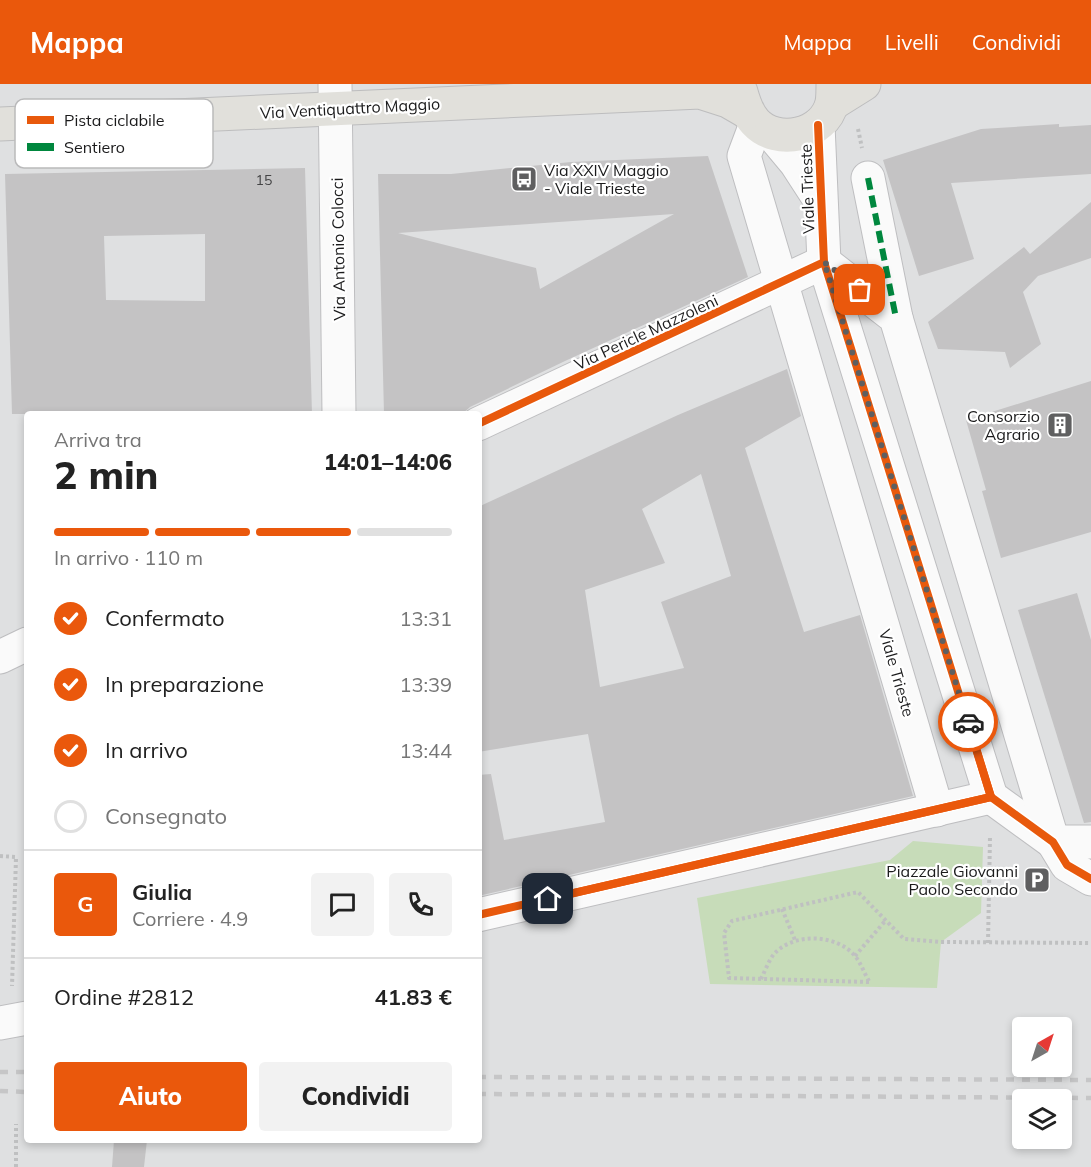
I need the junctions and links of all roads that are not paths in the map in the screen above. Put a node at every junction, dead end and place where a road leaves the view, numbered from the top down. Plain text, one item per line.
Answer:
1 (864, 84) edge
2 (709, 88) edge
3 (336, 96) edge
4 (213, 106) edge
5 (835, 108) edge
6 (754, 113) edge
7 (15, 123) edge
8 (0, 124) edge
9 (868, 178) road end
10 (821, 201) junction
11 (824, 262) junction
12 (782, 283) junction
13 (896, 318) junction
14 (915, 379) junction
15 (865, 394) junction
16 (339, 411) edge
17 (482, 422) edge
18 (973, 574) junction
19 (926, 589) junction
20 (24, 645) edge
21 (0, 656) edge
22 (0, 666) edge
23 (991, 797) junction
24 (937, 810) junction
25 (1053, 842) junction
26 (1091, 842) edge
27 (1091, 879) edge
28 (482, 914) edge
29 (24, 1019) edge
30 (0, 1023) edge

1 - 5 main road
2 - 3 main road, Via Ventiquattro Maggio
2 - 6 main road, Via Ventiquattro Maggio
3 - 4 main road, Via Ventiquattro Maggio
3 - 16 street, Via Antonio Colocci
5 - 6 main road, Viale Trieste
5 - 10 street, Viale Trieste
6 - 10 street, Viale Trieste
6 - 12 street, Viale Trieste
7 - 8 main road, Via Ventiquattro Maggio
9 - 13 street
10 - 11 street, Viale Trieste
11 - 12 street, Via Pericle Mazzoleni
11 - 13 street
11 - 15 street, Viale Trieste
12 - 17 street, Via Pericle Mazzoleni
12 - 24 street, Viale Trieste
13 - 14 street
14 - 15 street
14 - 18 street
15 - 19 street, Viale Trieste
18 - 19 street
18 - 25 street
19 - 23 street, Viale Trieste
20 - 21 street
21 - 22 street
23 - 24 street
23 - 25 street
24 - 28 street
25 - 26 street
25 - 27 street
29 - 30 street

